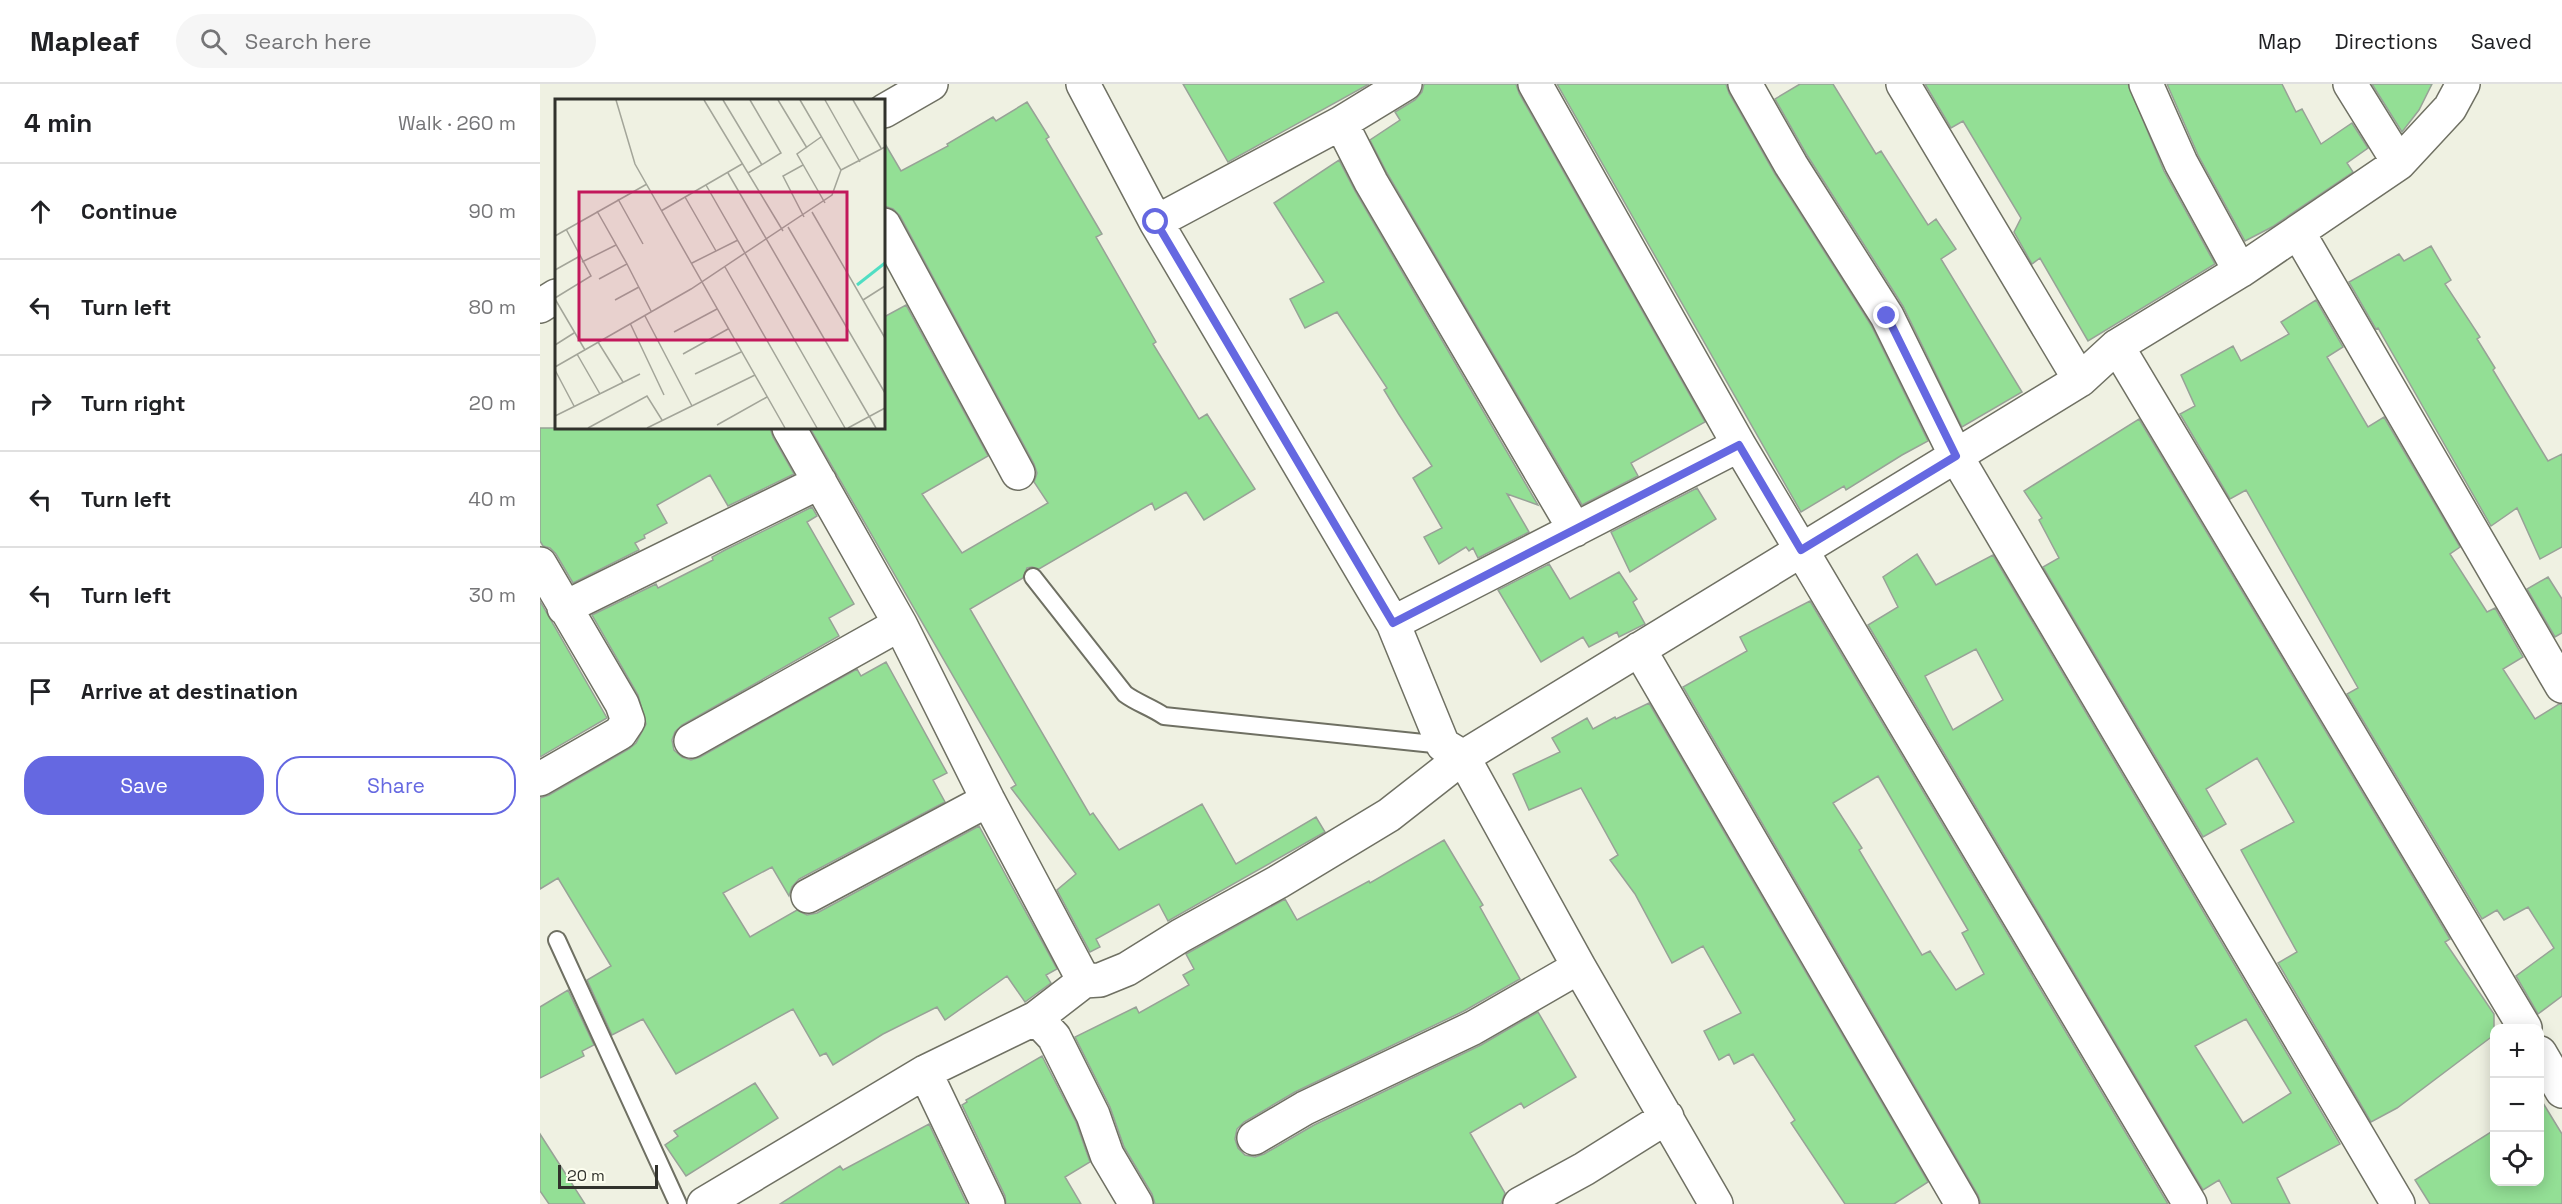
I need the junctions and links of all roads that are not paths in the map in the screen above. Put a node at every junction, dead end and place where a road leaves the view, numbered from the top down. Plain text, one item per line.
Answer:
1 (931, 84) edge
2 (1083, 84) edge
3 (1405, 84) edge
4 (1535, 84) edge
5 (1745, 84) edge
6 (1903, 84) edge
7 (2146, 84) edge
8 (2350, 84) edge
9 (2463, 84) edge
10 (885, 110) edge
11 (1341, 123) junction
12 (2399, 163) junction
13 (1156, 222) junction
14 (885, 227) edge
15 (2298, 232) junction
16 (2240, 271) junction
17 (555, 297) edge
18 (540, 306) edge
19 (2117, 346) junction
20 (2080, 380) junction
21 (790, 429) edge
22 (1739, 445) junction
23 (1956, 456) junction
24 (1018, 473) dead end
25 (820, 482) junction
26 (1575, 530) junction
27 (1801, 550) junction
28 (541, 568) edge
29 (1033, 577) dead end
30 (564, 608) junction
31 (1393, 623) junction
32 (900, 624) junction
33 (1639, 649) junction
34 (2562, 686) edge
35 (691, 741) dead end
36 (1453, 751) junction
37 (540, 779) edge
38 (988, 800) junction
39 (808, 896) dead end
40 (557, 940) dead end
41 (1579, 967) junction
42 (1084, 981) junction
43 (1036, 1018) junction
44 (2522, 1024) edge
45 (2544, 1060) edge
46 (925, 1072) junction
47 (2562, 1091) edge
48 (1667, 1117) junction
49 (1254, 1138) dead end
50 (678, 1204) edge
51 (704, 1204) edge
52 (988, 1204) edge
53 (1136, 1204) edge
54 (1520, 1204) edge
55 (1716, 1204) edge
56 (1962, 1204) edge
57 (2190, 1204) edge
58 (2398, 1204) edge

1 - 10 street
2 - 13 street
3 - 11 street
4 - 22 street
5 - 23 street
6 - 20 street
7 - 16 street
8 - 12 street
9 - 12 street
11 - 13 street
11 - 26 street
12 - 15 street
13 - 31 street
14 - 24 street
15 - 16 street
15 - 34 street
16 - 19 street
17 - 18 street
19 - 20 street
19 - 44 street
20 - 23 street
21 - 25 street
22 - 26 street
22 - 27 street
23 - 27 street
23 - 58 street
25 - 30 street
25 - 32 street
26 - 31 street
27 - 33 street
27 - 57 street
28 - 30 street
29 - 36 lane
30 - 37 street
31 - 36 street
32 - 35 street
32 - 38 street
33 - 36 street
33 - 56 street
36 - 41 street
36 - 42 street
38 - 39 street
38 - 42 street
40 - 50 lane
41 - 48 street
41 - 49 street
42 - 43 street
43 - 46 street
43 - 53 street
45 - 47 street
46 - 51 street
46 - 52 street
48 - 54 street
48 - 55 street

